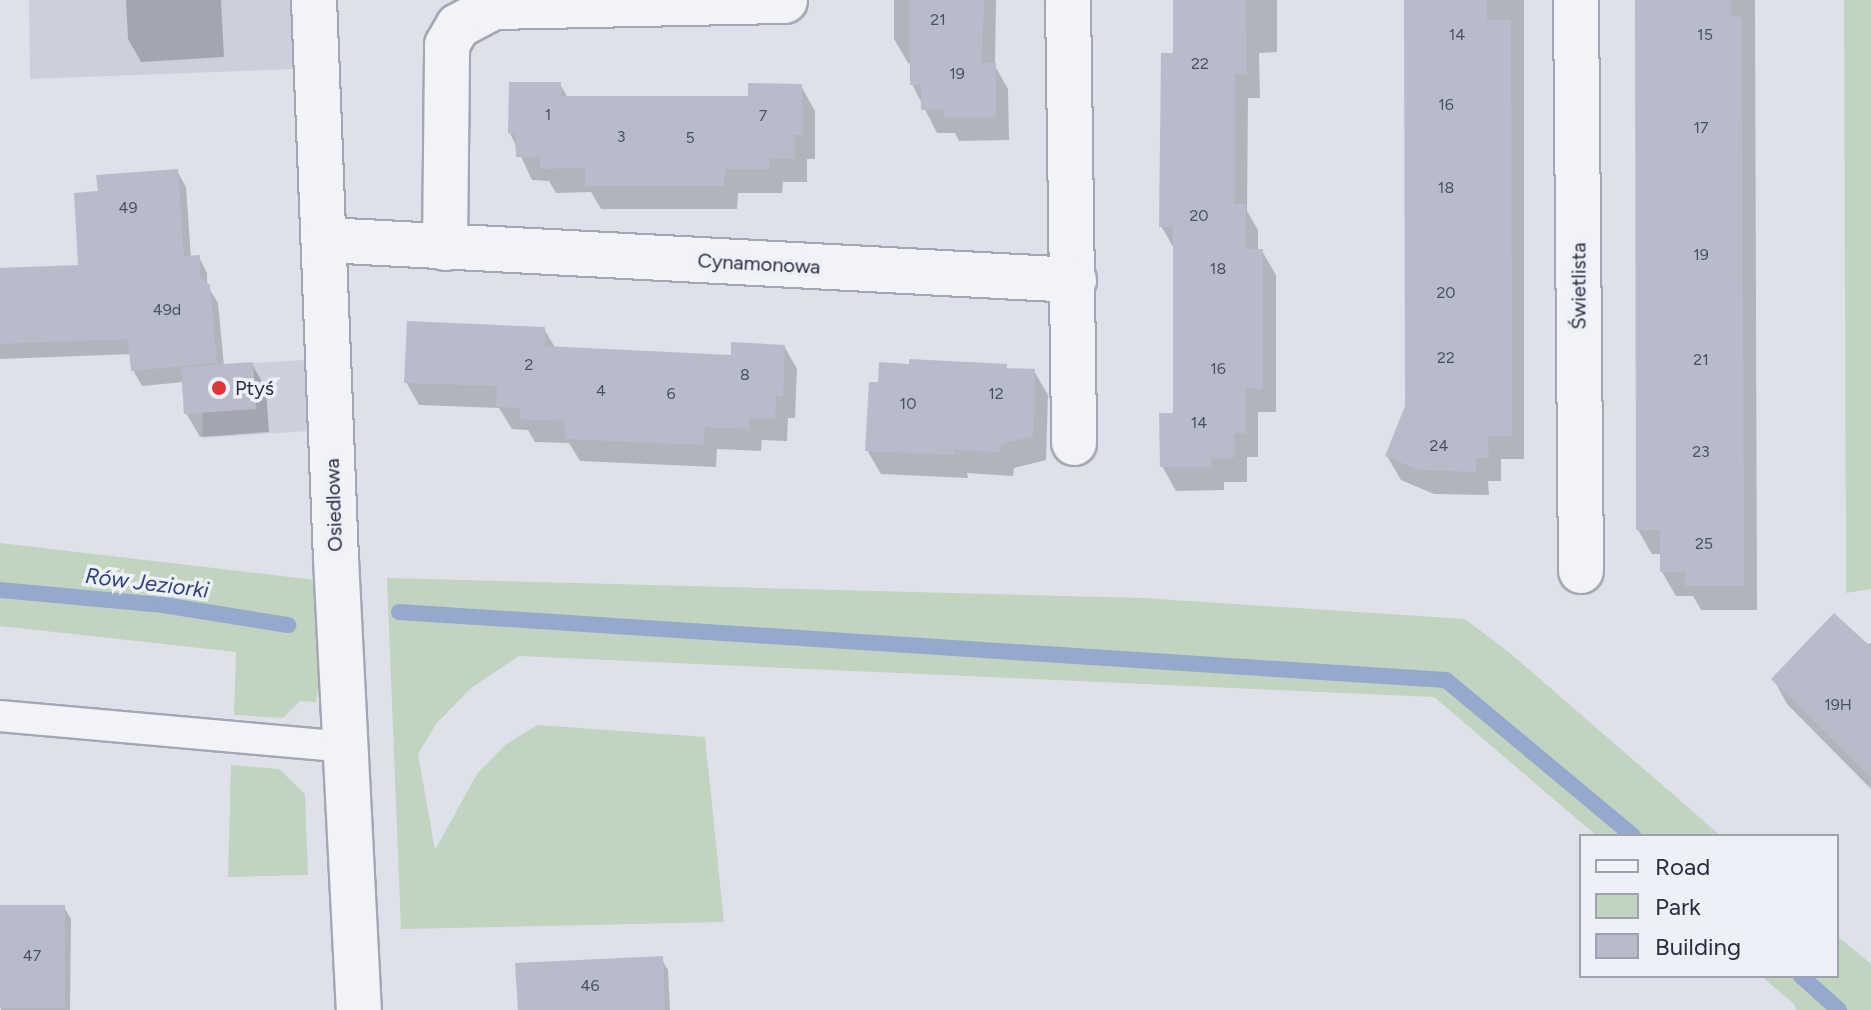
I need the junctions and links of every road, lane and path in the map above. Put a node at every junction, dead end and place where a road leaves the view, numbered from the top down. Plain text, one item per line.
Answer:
1 (314, 0) edge
2 (1068, 0) edge
3 (1576, 0) edge
4 (785, 1) edge
5 (326, 240) junction
6 (445, 248) junction
7 (1074, 280) junction
8 (1074, 443) dead end
9 (1581, 571) dead end
10 (0, 716) edge
11 (345, 747) junction
12 (359, 1010) edge

1 - 5 street, Osiedlowa
2 - 7 street
3 - 9 street, Świetlista
4 - 6 street
5 - 6 street, Cynamonowa
5 - 11 street, Osiedlowa
6 - 7 street, Cynamonowa
7 - 8 street
10 - 11 lane
11 - 12 street, Osiedlowa

